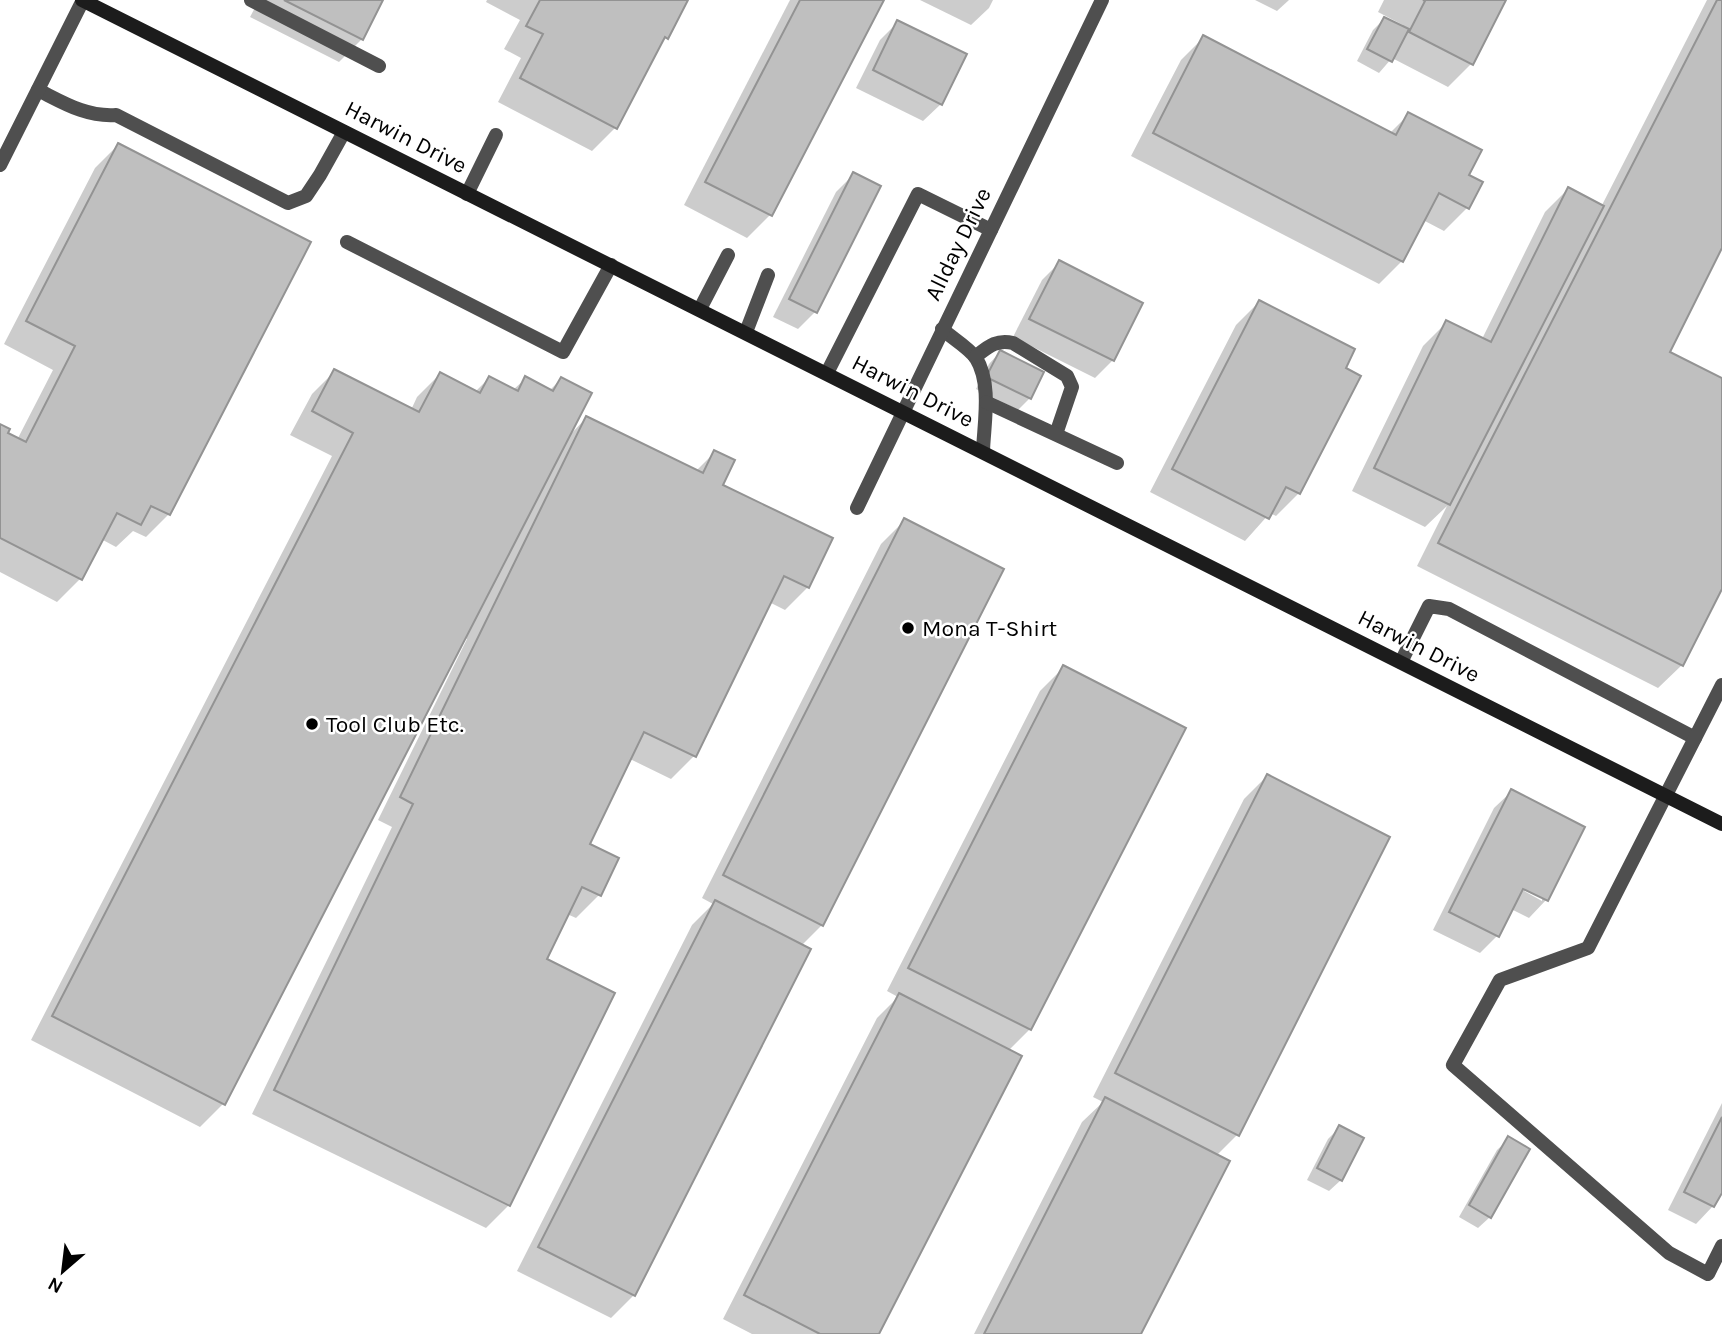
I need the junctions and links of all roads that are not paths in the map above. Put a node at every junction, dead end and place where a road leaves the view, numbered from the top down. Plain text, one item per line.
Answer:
1 (83, 0) edge
2 (251, 0) edge
3 (1102, 0) edge
4 (379, 66) dead end
5 (38, 90) junction
6 (344, 132) junction
7 (496, 135) dead end
8 (0, 165) edge
9 (467, 194) junction
10 (991, 230) junction
11 (347, 242) dead end
12 (729, 255) dead end
13 (611, 265) junction
14 (768, 275) dead end
15 (700, 309) junction
16 (942, 329) junction
17 (746, 332) junction
18 (975, 357) junction
19 (827, 373) junction
20 (986, 401) junction
21 (903, 411) junction
22 (1056, 434) junction
23 (983, 451) junction
24 (1117, 463) dead end
25 (856, 508) dead end
26 (1401, 662) junction
27 (1722, 685) edge
28 (1695, 738) junction
29 (1664, 795) junction
30 (1722, 824) edge
31 (1722, 1246) edge

1 - 5 street
1 - 6 main road, Harwin Drive
2 - 4 street
3 - 10 street, Allday Drive
5 - 6 street
5 - 8 street
6 - 9 main road, Harwin Drive
7 - 9 street
9 - 13 main road, Harwin Drive
10 - 16 street, Allday Drive
10 - 19 street
11 - 13 street
12 - 15 street
13 - 15 main road, Harwin Drive
14 - 17 street
15 - 17 main road, Harwin Drive
16 - 18 street
16 - 21 street, Allday Drive
17 - 19 main road, Harwin Drive
18 - 20 street
18 - 22 street
19 - 21 main road, Harwin Drive
20 - 22 street
20 - 23 street
21 - 23 main road, Harwin Drive
21 - 25 street, Allday Drive
22 - 24 street
23 - 26 main road, Harwin Drive
26 - 28 street
26 - 29 main road, Harwin Drive
27 - 28 street
28 - 29 street
29 - 30 main road, Harwin Drive
29 - 31 street

